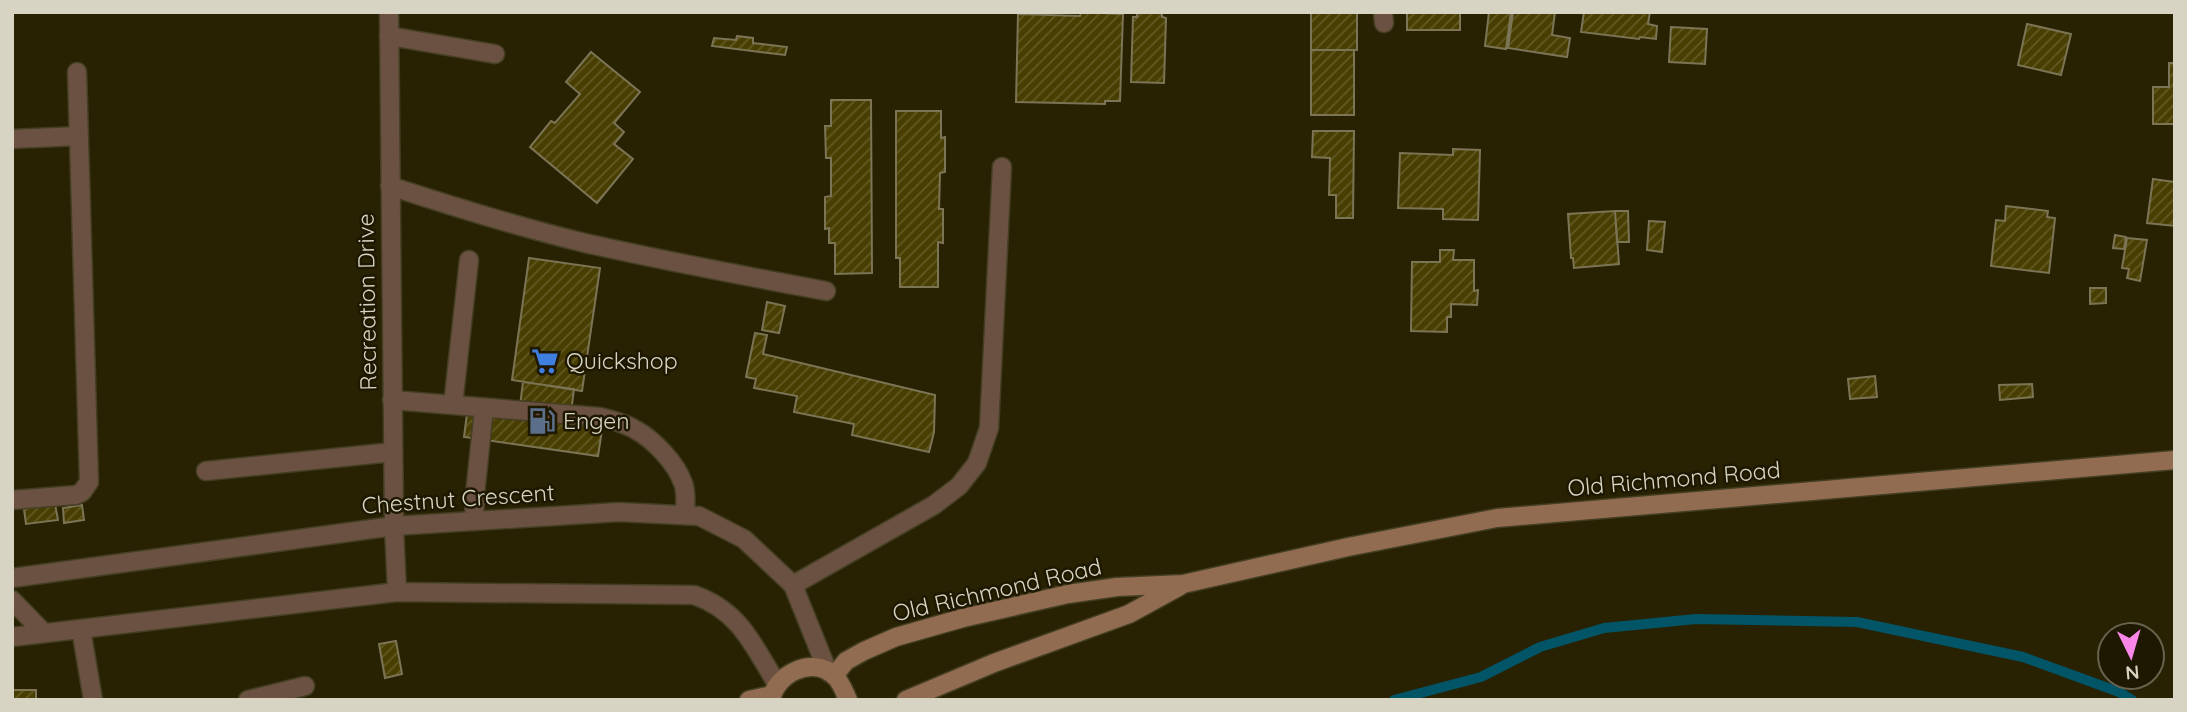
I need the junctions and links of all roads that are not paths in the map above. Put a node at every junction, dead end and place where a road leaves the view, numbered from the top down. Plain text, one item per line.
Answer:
1 (389, 12) edge
2 (389, 36) junction
3 (495, 54) dead end
4 (77, 72) dead end
5 (79, 136) junction
6 (12, 139) edge
7 (1002, 167) dead end
8 (390, 187) junction
9 (469, 260) dead end
10 (826, 291) dead end
11 (392, 400) junction
12 (453, 405) junction
13 (484, 408) junction
14 (393, 453) junction
15 (2175, 460) edge
16 (206, 471) dead end
17 (12, 500) edge
18 (684, 515) junction
19 (474, 521) junction
20 (394, 526) junction
21 (12, 578) edge
22 (1183, 584) junction
23 (793, 585) junction
24 (397, 592) junction
25 (12, 600) edge
26 (81, 629) junction
27 (44, 633) junction
28 (12, 637) edge
29 (831, 674) junction
30 (305, 686) dead end
31 (774, 693) edge
32 (93, 700) edge
33 (248, 700) edge
34 (749, 700) edge
35 (848, 700) edge
36 (906, 700) edge

1 - 2 street, Recreation Drive
2 - 3 street
2 - 8 street, Recreation Drive
4 - 5 street
5 - 6 street
5 - 17 street
7 - 23 street
8 - 10 street
8 - 11 street, Recreation Drive
9 - 12 street
11 - 12 street
11 - 14 street, Recreation Drive
12 - 13 street
13 - 18 street
13 - 19 street
14 - 16 street
14 - 20 street, Recreation Drive
15 - 22 street, Old Richmond Road
18 - 19 street, Chestnut Crescent
18 - 23 street, Chestnut Crescent
19 - 20 street, Chestnut Crescent
20 - 21 street, Chestnut Crescent
20 - 24 street, Recreation Drive
22 - 29 street, Old Richmond Road
22 - 36 street, Old Richmond Road
23 - 29 street, Chestnut Crescent
24 - 26 street
24 - 31 street
25 - 27 street
26 - 27 street
26 - 32 street
27 - 28 street
29 - 31 street
29 - 35 street
30 - 33 street
31 - 34 street

